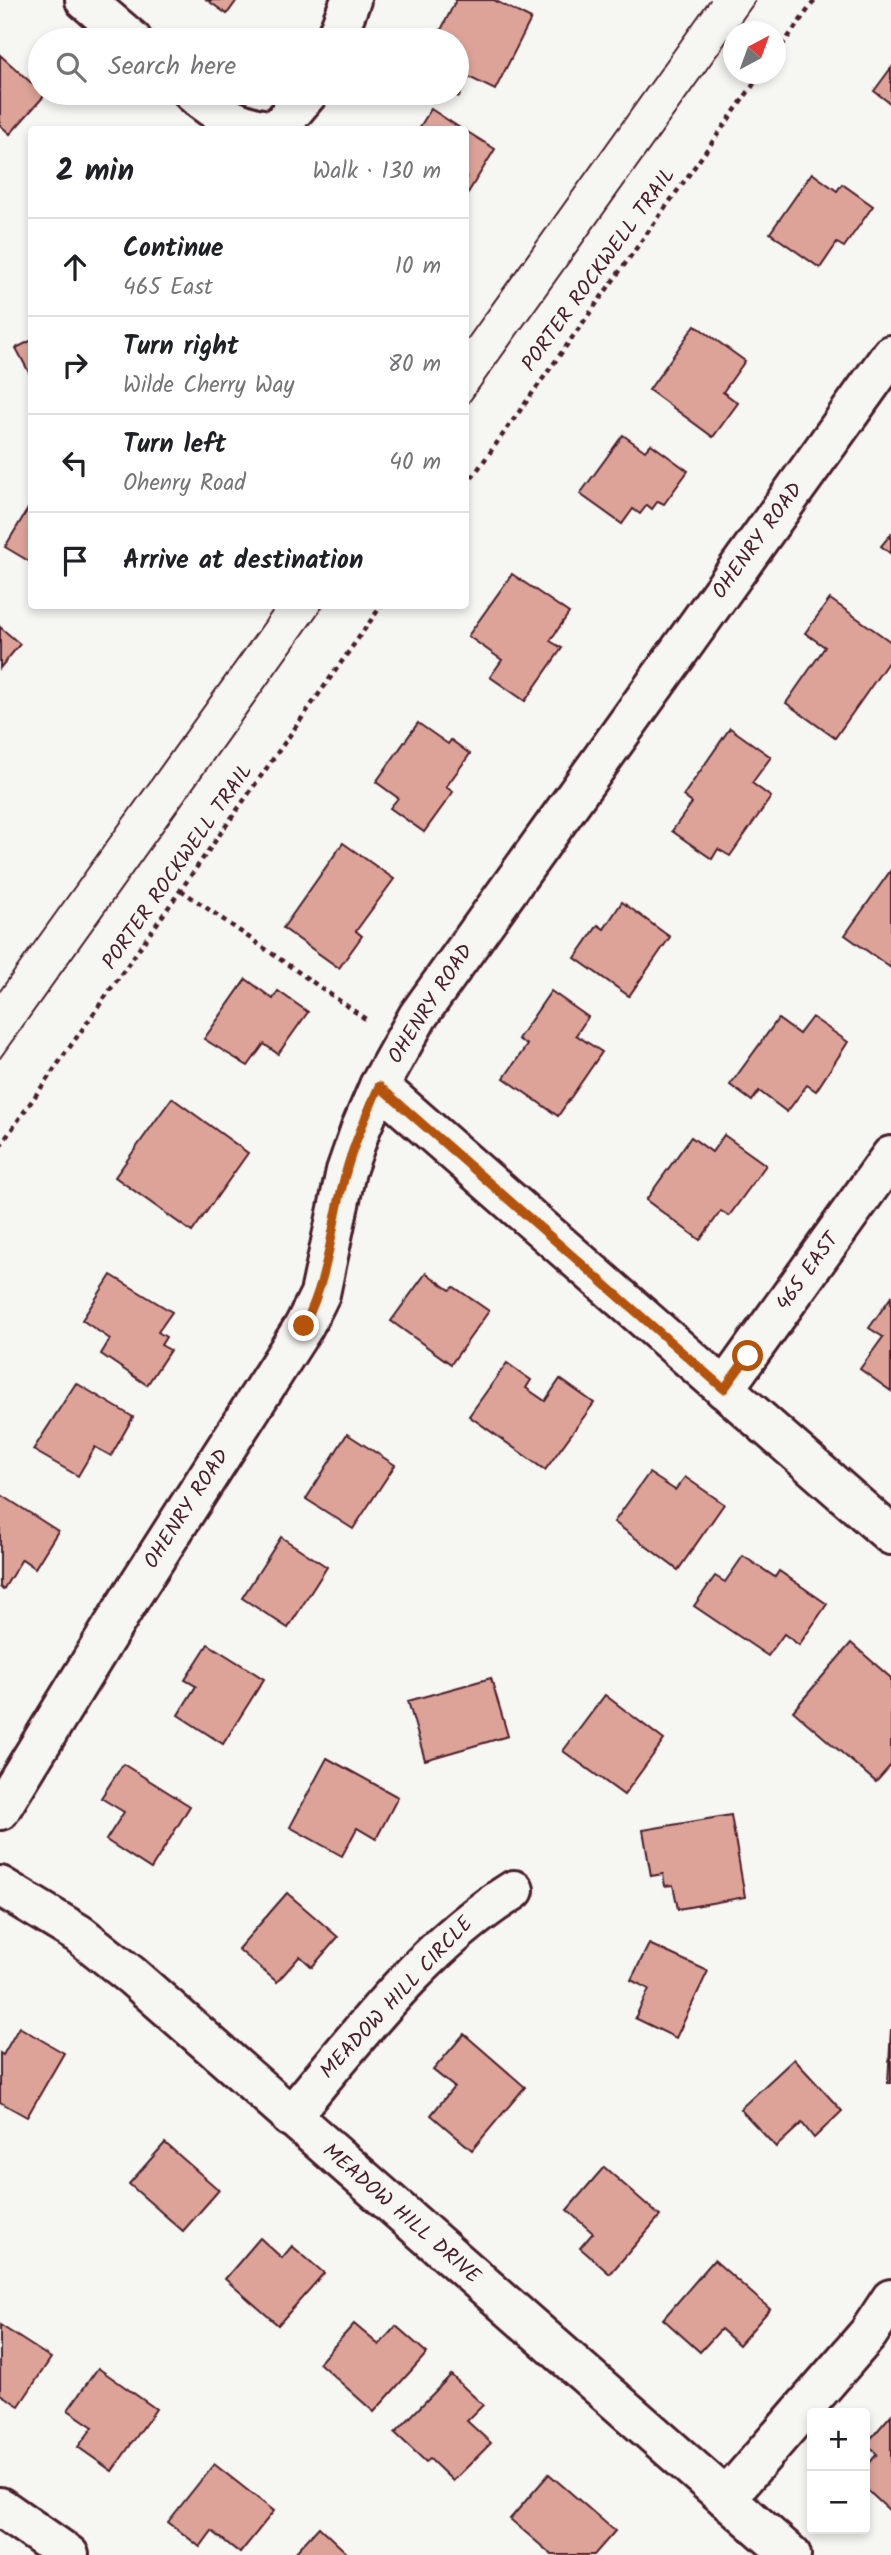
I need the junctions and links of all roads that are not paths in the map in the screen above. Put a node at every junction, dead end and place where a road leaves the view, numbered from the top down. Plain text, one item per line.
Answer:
1 (85, 0) edge
2 (351, 0) edge
3 (118, 28) edge
4 (340, 28) edge
5 (210, 105) edge
6 (298, 105) edge
7 (254, 126) edge
8 (279, 126) edge
9 (891, 355) edge
10 (379, 1086) junction
11 (891, 1156) edge
12 (724, 1389) junction
13 (891, 1535) edge
14 (0, 1810) edge
15 (0, 1886) edge
16 (514, 1890) dead end
17 (290, 2117) junction
18 (891, 2299) edge
19 (726, 2498) junction
20 (0, 2507) edge
21 (69, 2555) edge
22 (791, 2555) edge

1 - 3 street
2 - 4 street
5 - 7 street
6 - 8 street
9 - 10 street, OHENRY ROAD
10 - 12 street
10 - 14 street, OHENRY ROAD
11 - 12 street, 465 EAST
12 - 13 street
15 - 17 street, MEADOW HILL DRIVE
16 - 17 street, MEADOW HILL CIRCLE
17 - 19 street, MEADOW HILL DRIVE
18 - 19 street
19 - 22 street, MEADOW HILL DRIVE
20 - 21 street

